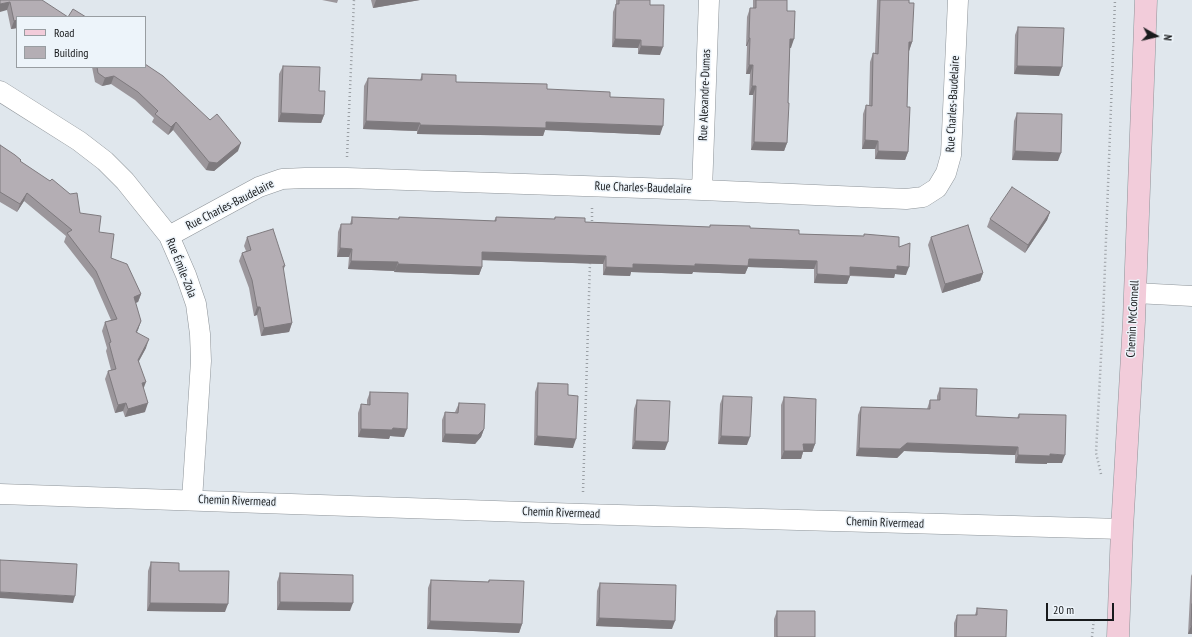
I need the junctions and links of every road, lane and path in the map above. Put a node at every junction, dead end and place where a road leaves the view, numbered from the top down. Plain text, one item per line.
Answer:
1 (354, 0) edge
2 (709, 0) edge
3 (958, 0) edge
4 (1115, 0) edge
5 (1146, 0) edge
6 (0, 91) edge
7 (347, 178) junction
8 (593, 187) junction
9 (702, 190) junction
10 (592, 227) edge
11 (169, 236) junction
12 (591, 259) edge
13 (1135, 293) junction
14 (1192, 296) edge
15 (1101, 475) dead end
16 (0, 494) edge
17 (192, 500) junction
18 (582, 514) junction
19 (1122, 529) junction
20 (1118, 637) edge

1 - 7 path
2 - 9 street, Rue Alexandre-Dumas
3 - 9 street, Rue Charles-Baudelaire
4 - 15 path
5 - 13 street, Chemin McConnell
6 - 11 street, Rue Émile-Zola
7 - 8 street, Rue Charles-Baudelaire
7 - 11 street, Rue Charles-Baudelaire
8 - 9 street, Rue Charles-Baudelaire
8 - 10 path
11 - 17 street, Rue Émile-Zola
12 - 18 path
13 - 14 street
13 - 19 street, Chemin McConnell
16 - 17 street, Chemin Rivermead
17 - 18 street, Chemin Rivermead
18 - 19 street, Chemin Rivermead
19 - 20 street, Chemin McConnell

